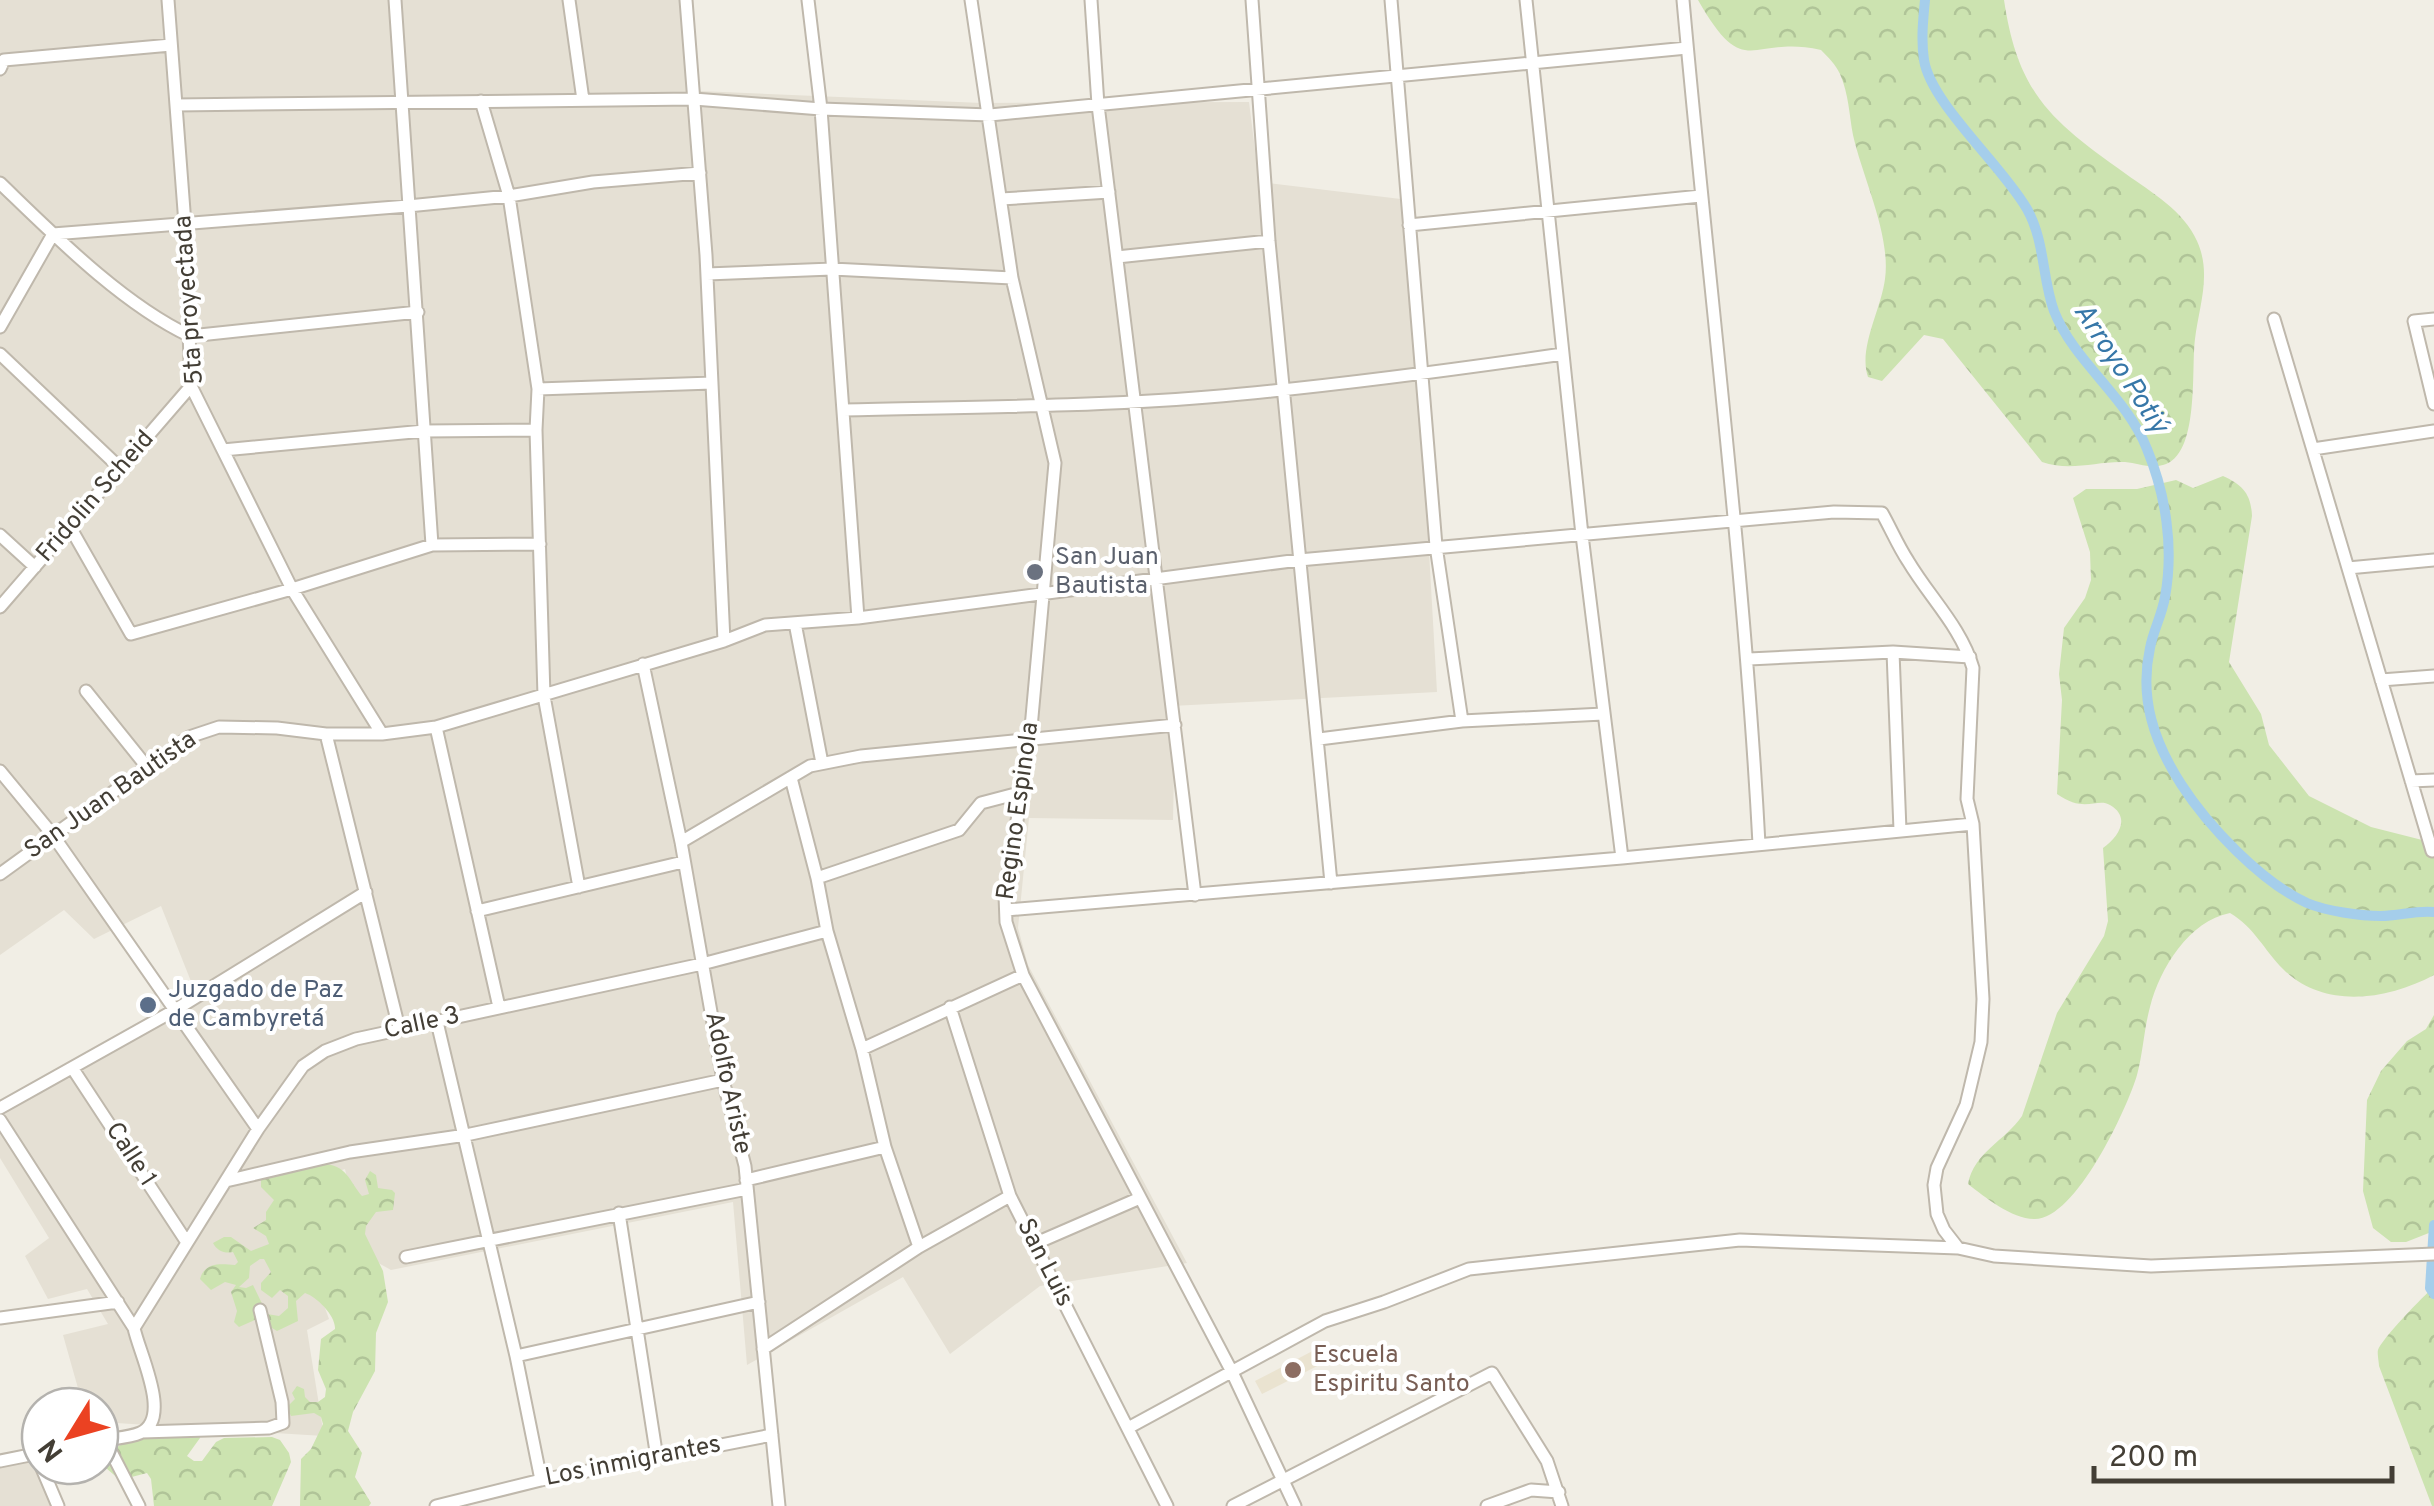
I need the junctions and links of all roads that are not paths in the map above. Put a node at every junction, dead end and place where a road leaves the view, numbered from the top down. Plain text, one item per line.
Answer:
1 (168, 0) edge
2 (395, 0) edge
3 (569, 0) edge
4 (686, 0) edge
5 (808, 0) edge
6 (970, 0) edge
7 (1091, 0) edge
8 (1252, 0) edge
9 (1391, 0) edge
10 (1526, 0) edge
11 (1682, 0) edge
12 (171, 45) junction
13 (1687, 48) junction
14 (1532, 65) junction
15 (0, 68) edge
16 (1395, 78) junction
17 (1258, 90) junction
18 (694, 99) junction
19 (583, 100) junction
20 (481, 101) junction
21 (400, 102) junction
22 (176, 105) junction
23 (1098, 105) junction
24 (820, 109) junction
25 (990, 115) junction
26 (700, 173) junction
27 (0, 183) edge
28 (1109, 192) junction
29 (509, 196) junction
30 (1701, 196) junction
31 (1001, 199) junction
32 (408, 206) junction
33 (1548, 212) junction
34 (186, 224) junction
35 (1409, 224) junction
36 (53, 234) junction
37 (1269, 241) junction
38 (1117, 257) junction
39 (832, 269) junction
40 (707, 274) junction
41 (1012, 278) junction
42 (418, 312) junction
43 (2274, 319) dead end
44 (2434, 319) edge
45 (0, 327) edge
46 (190, 336) junction
47 (0, 354) edge
48 (1563, 354) junction
49 (1422, 374) junction
50 (712, 383) junction
51 (191, 386) junction
52 (1284, 388) junction
53 (538, 389) junction
54 (1135, 402) junction
55 (2434, 404) edge
56 (1044, 405) junction
57 (843, 410) junction
58 (536, 430) junction
59 (424, 431) junction
60 (2434, 431) edge
61 (2313, 449) junction
62 (223, 450) junction
63 (120, 468) junction
64 (1735, 522) junction
65 (70, 527) junction
66 (0, 535) edge
67 (1582, 535) junction
68 (540, 544) junction
69 (432, 546) junction
70 (1436, 546) junction
71 (1299, 560) junction
72 (2434, 560) edge
73 (35, 567) junction
74 (2348, 568) junction
75 (1154, 578) junction
76 (292, 589) junction
77 (1044, 591) junction
78 (0, 607) edge
79 (858, 618) junction
80 (794, 623) junction
81 (724, 641) junction
82 (1893, 652) junction
83 (1970, 657) junction
84 (1749, 659) junction
85 (643, 664) junction
86 (2434, 676) edge
87 (2381, 680) junction
88 (86, 690) dead end
89 (544, 696) junction
90 (1603, 714) junction
91 (1462, 721) junction
92 (1175, 725) junction
93 (436, 727) junction
94 (326, 734) junction
95 (382, 734) junction
96 (1030, 739) junction
97 (1319, 739) junction
98 (822, 764) junction
99 (147, 767) junction
100 (0, 770) edge
101 (790, 778) junction
102 (2434, 780) edge
103 (2411, 781) junction
104 (1019, 793) junction
105 (1972, 824) junction
106 (1900, 830) junction
107 (52, 834) junction
108 (680, 842) junction
109 (1759, 844) junction
110 (2432, 851) edge
111 (1622, 858) junction
112 (683, 862) junction
113 (0, 874) edge
114 (817, 878) junction
115 (1331, 883) junction
116 (579, 887) junction
117 (366, 892) junction
118 (1196, 894) junction
119 (1006, 910) junction
120 (478, 911) junction
121 (827, 932) junction
122 (702, 964) junction
123 (1023, 975) junction
124 (499, 1006) junction
125 (950, 1008) junction
126 (176, 1011) junction
127 (437, 1022) junction
128 (399, 1028) junction
129 (862, 1049) junction
130 (73, 1068) junction
131 (723, 1080) junction
132 (0, 1108) edge
133 (0, 1120) edge
134 (258, 1129) junction
135 (466, 1135) junction
136 (885, 1146) junction
137 (226, 1181) junction
138 (747, 1184) junction
139 (1010, 1196) junction
140 (1140, 1198) junction
141 (619, 1214) junction
142 (186, 1241) junction
143 (490, 1241) junction
144 (1034, 1244) junction
145 (920, 1247) junction
146 (1958, 1248) junction
147 (2434, 1254) edge
148 (406, 1257) dead end
149 (118, 1302) junction
150 (759, 1302) junction
151 (260, 1310) dead end
152 (0, 1318) edge
153 (134, 1328) junction
154 (636, 1331) junction
155 (764, 1349) junction
156 (516, 1356) junction
157 (1231, 1370) junction
158 (1128, 1428) junction
159 (142, 1432) junction
160 (772, 1435) junction
161 (120, 1436) edge
162 (657, 1458) junction
163 (120, 1471) edge
164 (541, 1480) junction
165 (1283, 1480) junction
166 (1559, 1492) junction
167 (140, 1506) edge
168 (436, 1506) edge
169 (779, 1506) edge
170 (1167, 1506) edge
171 (1233, 1506) edge
172 (1295, 1506) edge
173 (1487, 1506) edge
174 (1562, 1506) edge

1 - 12 street, 5ta proyectada
2 - 21 street
3 - 19 street
4 - 18 street
5 - 24 street
6 - 25 street, Regino Espinola
7 - 23 street
8 - 17 street
9 - 16 street
10 - 14 street
11 - 13 street
12 - 15 street
12 - 22 street, 5ta proyectada
13 - 14 street
13 - 30 street
14 - 16 street
14 - 33 street
16 - 17 street
16 - 35 street
17 - 23 street
17 - 37 street
18 - 19 street
18 - 24 street
18 - 26 street
19 - 20 street
20 - 21 street
20 - 29 street
21 - 22 street
21 - 32 street
22 - 34 street, 5ta proyectada
23 - 25 street
23 - 28 street
24 - 25 street
24 - 39 street
25 - 31 street, Regino Espinola
26 - 29 street
26 - 40 street
27 - 36 street
28 - 31 street
28 - 38 street
29 - 32 street
29 - 53 street
30 - 33 street
30 - 64 street
31 - 41 street, Regino Espinola
32 - 34 street
32 - 42 street
33 - 35 street
33 - 48 street
34 - 36 street
34 - 46 street, 5ta proyectada
35 - 49 street
36 - 45 street
36 - 46 street
37 - 38 street
37 - 52 street
38 - 54 street
39 - 40 street
39 - 41 street
39 - 57 street
40 - 50 street
41 - 56 street, Regino Espinola
42 - 46 street
42 - 59 street
43 - 61 street
44 - 55 street
46 - 51 street, 5ta proyectada
47 - 63 street
48 - 49 street
48 - 67 street
49 - 52 street
49 - 70 street
50 - 53 street
50 - 81 street
51 - 62 street, 5ta proyectada
51 - 63 street, Fridolin Scheid
52 - 54 street
52 - 71 street
53 - 58 street
54 - 56 street
54 - 75 street
56 - 57 street
56 - 77 street, Regino Espinola
57 - 79 street
58 - 59 street
58 - 68 street
59 - 62 street
59 - 69 street
60 - 61 street
61 - 74 street
62 - 76 street, 5ta proyectada
63 - 65 street, Fridolin Scheid
64 - 67 street, San Juan Bautista
64 - 83 street, San Juan Bautista
64 - 84 street
65 - 73 street, Fridolin Scheid
65 - 76 street
66 - 73 street
67 - 70 street, San Juan Bautista
67 - 90 street
68 - 69 street
68 - 89 street
69 - 76 street
70 - 71 street, San Juan Bautista
70 - 91 street
71 - 75 street, San Juan Bautista
71 - 97 street
72 - 74 street
73 - 78 street, Fridolin Scheid
74 - 87 street
75 - 77 street, San Juan Bautista
75 - 92 street
76 - 95 street, 5ta proyectada
77 - 79 street, San Juan Bautista
77 - 96 street, Regino Espinola
79 - 80 street, San Juan Bautista
80 - 81 street, San Juan Bautista
80 - 98 street
81 - 85 street, San Juan Bautista
82 - 83 street
82 - 84 street
82 - 106 street
83 - 105 street
84 - 109 street
85 - 89 street, San Juan Bautista
85 - 108 street, Adolfo Ariste
86 - 87 street
87 - 103 street
88 - 99 street
89 - 93 street, San Juan Bautista
89 - 116 street
90 - 91 street
90 - 111 street
91 - 97 street
92 - 96 street
92 - 118 street
93 - 95 street, San Juan Bautista
93 - 120 street
94 - 95 street, San Juan Bautista
94 - 99 street, San Juan Bautista
94 - 117 street
96 - 98 street
96 - 104 street, Regino Espinola
97 - 115 street
98 - 101 street
99 - 107 street, San Juan Bautista
100 - 107 street
101 - 108 street
101 - 114 street
102 - 103 street
103 - 110 street
104 - 114 street
104 - 119 street, Regino Espinola
105 - 106 street
105 - 146 street
106 - 109 street
107 - 113 street, San Juan Bautista
107 - 126 street
108 - 112 street, Adolfo Ariste
109 - 111 street
111 - 115 street
112 - 116 street
112 - 122 street, Adolfo Ariste
114 - 121 street
115 - 118 street
116 - 120 street
117 - 126 street
117 - 128 street
118 - 119 street
119 - 123 street, Regino Espinola
120 - 124 street
121 - 122 street, Calle 3
121 - 129 street
122 - 124 street, Calle 3
122 - 131 street, Adolfo Ariste
123 - 125 street
123 - 140 street, Regino Espinola
124 - 127 street, Calle 3
125 - 129 street
125 - 139 street, San Luis
126 - 130 street
126 - 134 street
127 - 128 street, Calle 3
127 - 135 street
128 - 134 street, Calle 3
129 - 136 street
130 - 132 street
130 - 142 street, Calle 1
131 - 135 street
131 - 138 street, Adolfo Ariste
133 - 149 street
134 - 137 street, Calle 3
135 - 137 street
135 - 143 street
136 - 138 street
136 - 145 street
137 - 142 street, Calle 3
138 - 141 street
138 - 150 street, Adolfo Ariste
139 - 144 street, San Luis
139 - 145 street
140 - 144 street
140 - 157 street, Regino Espinola
141 - 143 street
141 - 154 street
142 - 153 street, Calle 3
143 - 148 street
143 - 156 street
144 - 158 street, San Luis
145 - 155 street
146 - 147 street
146 - 157 street
149 - 152 street
149 - 153 street
150 - 154 street
150 - 155 street, Adolfo Ariste
151 - 159 street
153 - 159 street
154 - 156 street
154 - 162 street
155 - 160 street, Adolfo Ariste
156 - 164 street
157 - 158 street
157 - 165 street, Regino Espinola
158 - 170 street, San Luis
159 - 161 street
160 - 162 street, Los inmigrantes
160 - 169 street, Adolfo Ariste
162 - 164 street, Los inmigrantes
163 - 167 street
164 - 168 street, Los inmigrantes
165 - 166 street
165 - 171 street
165 - 172 street, Regino Espinola
166 - 173 street
166 - 174 street

